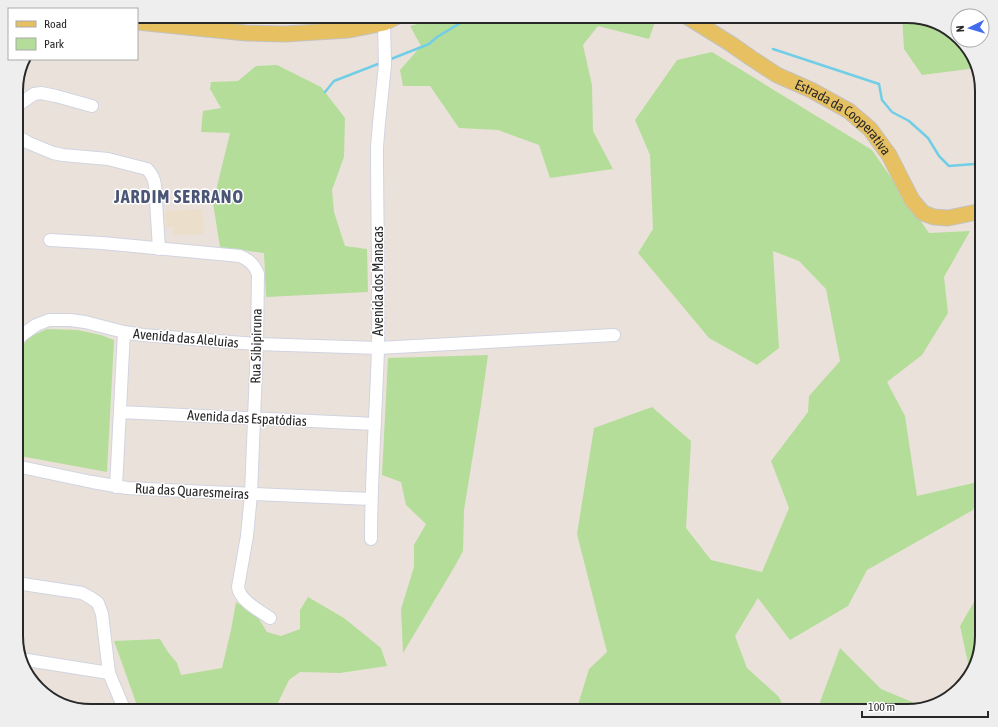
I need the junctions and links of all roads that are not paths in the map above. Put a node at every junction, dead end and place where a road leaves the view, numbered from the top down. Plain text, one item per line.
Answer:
1 (188, 23) edge
2 (384, 23) joint
3 (697, 23) edge
4 (23, 102) edge
5 (92, 106) dead end
6 (23, 140) edge
7 (975, 212) edge
8 (50, 240) dead end
9 (159, 249) junction
10 (124, 332) junction
11 (23, 334) edge
12 (614, 335) dead end
13 (257, 344) junction
14 (378, 348) junction
15 (120, 412) junction
16 (254, 418) junction
17 (375, 424) junction
18 (23, 467) edge
19 (116, 486) junction
20 (251, 494) junction
21 (371, 498) junction
22 (370, 539) dead end
23 (23, 584) edge
24 (270, 618) dead end
25 (28, 660) edge
26 (109, 673) junction
27 (122, 704) edge

1 - 2 main road
2 - 14 street, Avenida dos Manacas
3 - 7 main road, Estrada da Cooperativa
4 - 5 street
6 - 9 street
8 - 9 street, Rua Sibipiruna
9 - 13 street, Rua Sibipiruna
10 - 11 street
10 - 13 street, Avenida das Aleluias
10 - 15 street, Avenida das Aleluias
12 - 14 street, Avenida das Aleluias
13 - 14 street, Avenida das Aleluias
13 - 16 street, Rua Sibipiruna
14 - 17 street, Avenida dos Manacas
15 - 16 street, Avenida das Espatódias
15 - 19 street, Avenida das Aleluias
16 - 17 street, Avenida das Espatódias
16 - 20 street, Rua Sibipiruna
17 - 21 street, Avenida dos Manacas
18 - 19 street, Rua das Quaresmeiras
19 - 20 street, Rua das Quaresmeiras
20 - 21 street, Rua das Quaresmeiras
20 - 24 street, Rua Sibipiruna
21 - 22 street, Avenida dos Manacas
23 - 26 street
25 - 26 street
26 - 27 street

